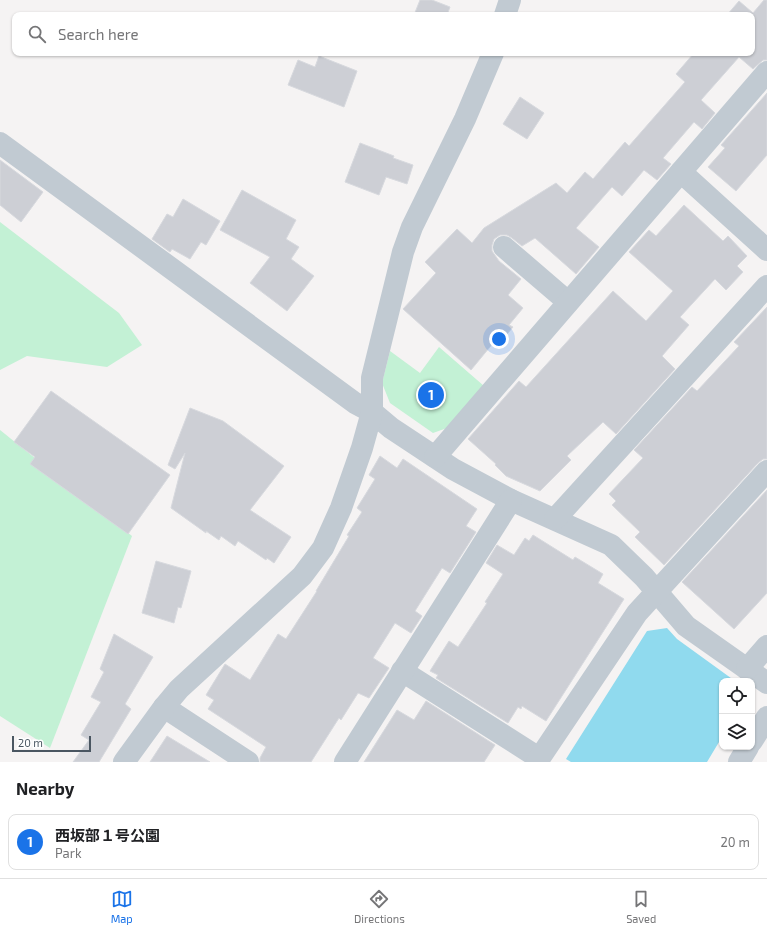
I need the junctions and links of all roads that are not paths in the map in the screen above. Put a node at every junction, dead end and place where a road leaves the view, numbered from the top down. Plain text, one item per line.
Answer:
1 (510, 0) edge
2 (506, 12) edge
3 (492, 56) edge
4 (767, 72) edge
5 (0, 143) edge
6 (681, 172) junction
7 (504, 247) dead end
8 (767, 250) edge
9 (767, 286) edge
10 (568, 302) junction
11 (372, 412) junction
12 (435, 456) junction
13 (767, 471) edge
14 (511, 500) junction
15 (554, 520) junction
16 (656, 592) junction
17 (767, 646) edge
18 (747, 669) junction
19 (402, 671) junction
20 (767, 683) edge
21 (164, 707) junction
22 (767, 717) edge
23 (755, 736) edge
24 (746, 750) edge
25 (538, 760) edge
26 (124, 762) edge
27 (248, 762) edge
28 (345, 762) edge
29 (739, 762) edge

1 - 2 street
3 - 11 street
4 - 6 street
5 - 11 street
6 - 8 street
6 - 10 street
7 - 10 street
9 - 15 street
10 - 12 street
11 - 12 street
11 - 21 street
12 - 14 street
13 - 16 street
14 - 15 street
14 - 19 street
15 - 16 street
16 - 18 street
16 - 25 street
17 - 18 street
18 - 20 street
19 - 25 street
19 - 28 street
21 - 26 street
21 - 27 street
22 - 23 street
24 - 29 street

